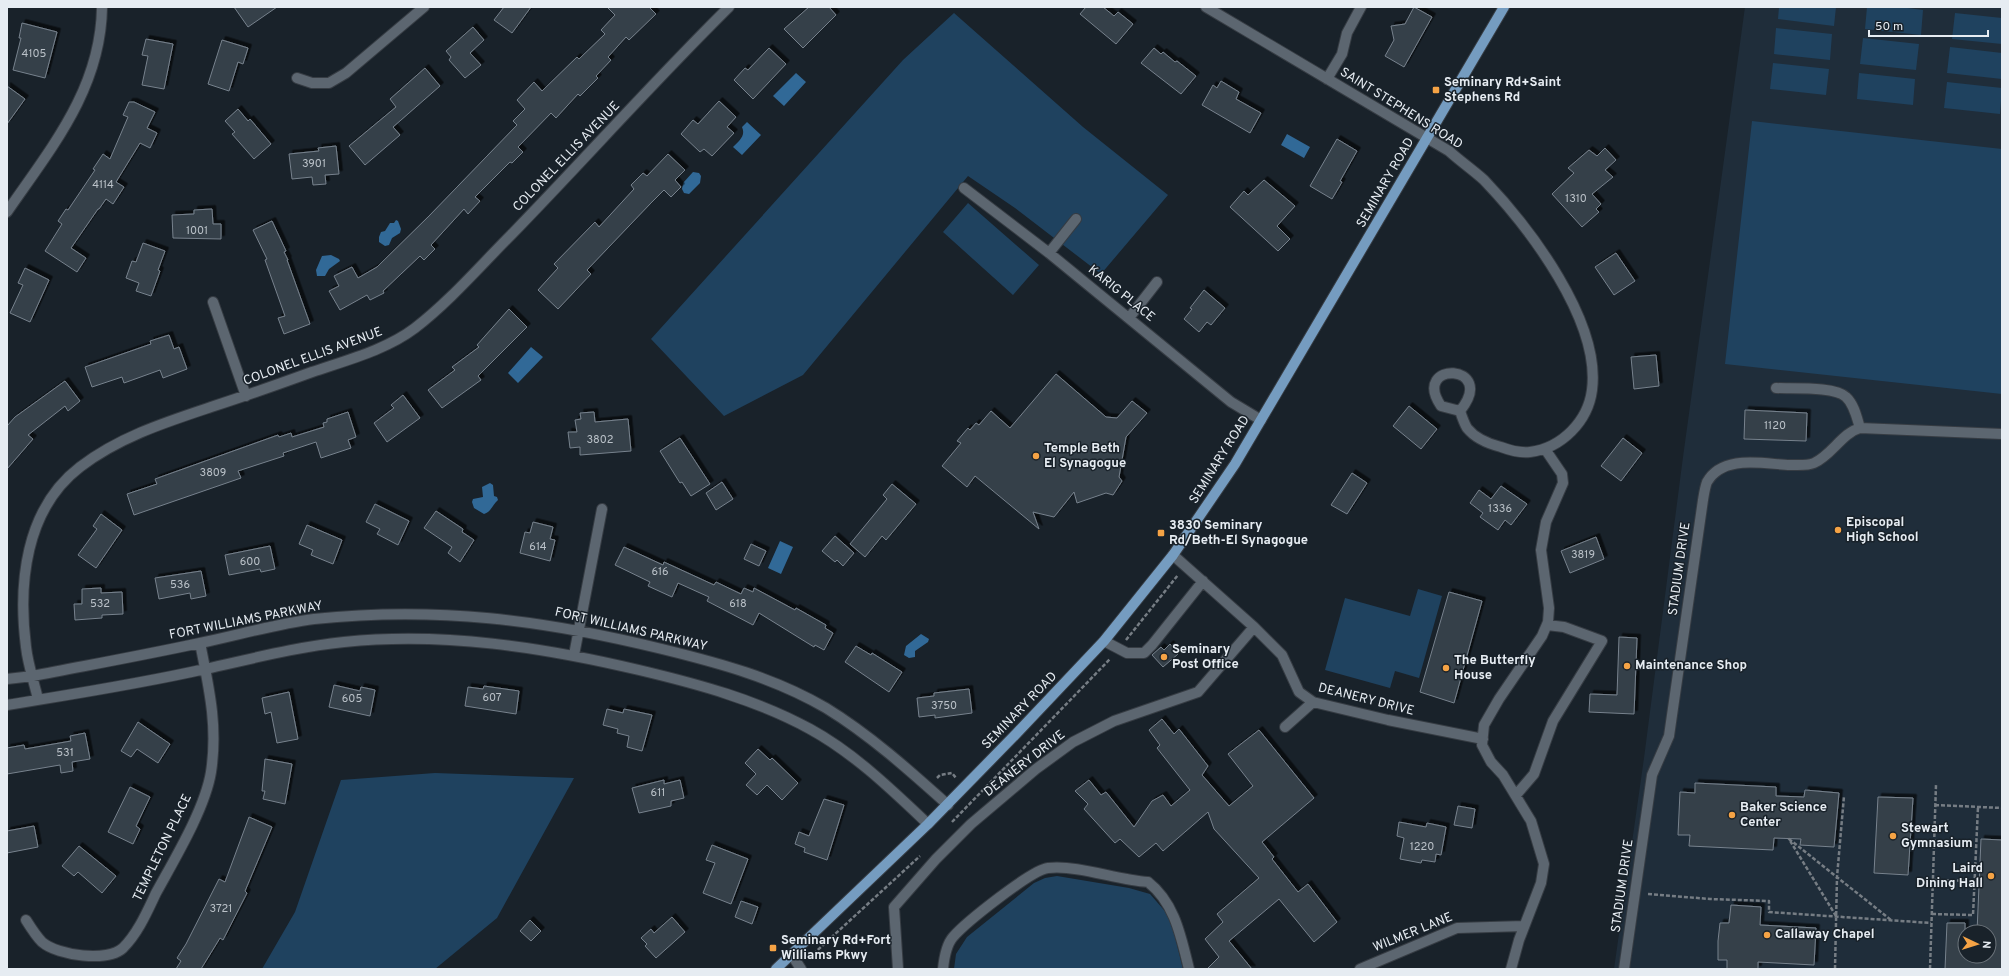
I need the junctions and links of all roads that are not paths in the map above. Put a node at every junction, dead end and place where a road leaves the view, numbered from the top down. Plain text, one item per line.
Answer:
1 (102, 7) edge
2 (424, 7) edge
3 (729, 7) edge
4 (1206, 7) edge
5 (1361, 7) edge
6 (1504, 7) edge
7 (296, 78) dead end
8 (1327, 79) junction
9 (1427, 139) junction
10 (964, 188) dead end
11 (7, 212) edge
12 (1076, 220) dead end
13 (1049, 253) junction
14 (1156, 282) dead end
15 (213, 302) dead end
16 (1129, 318) junction
17 (1776, 388) dead end
18 (246, 396) junction
19 (1460, 412) dead end
20 (1261, 420) junction
21 (1860, 428) junction
22 (2002, 434) edge
23 (1545, 449) junction
24 (602, 509) dead end
25 (1174, 555) junction
26 (1203, 581) junction
27 (1547, 625) junction
28 (1254, 627) junction
29 (579, 629) junction
30 (1104, 641) junction
31 (200, 643) junction
32 (574, 655) junction
33 (205, 669) junction
34 (33, 676) junction
35 (7, 679) edge
36 (38, 699) junction
37 (1313, 702) junction
38 (7, 705) edge
39 (1285, 727) dead end
40 (1483, 735) junction
41 (1516, 795) junction
42 (948, 805) junction
43 (928, 824) junction
44 (26, 920) dead end
45 (1524, 926) junction
46 (792, 955) junction
47 (800, 968) edge
48 (776, 969) edge
49 (898, 969) edge
50 (943, 969) edge
51 (1189, 969) edge
52 (1360, 969) edge
53 (1511, 969) edge
54 (1624, 969) edge

1 - 11 street
2 - 7 street
3 - 18 street, COLONEL ELLIS AVENUE
4 - 8 street, SAINT STEPHENS ROAD
5 - 8 street
6 - 9 main road, SEMINARY ROAD
8 - 9 street, SAINT STEPHENS ROAD
9 - 20 main road, SEMINARY ROAD
9 - 23 street, SAINT STEPHENS ROAD
10 - 13 street, KARIG PLACE
12 - 13 street
13 - 16 street, KARIG PLACE
14 - 16 street
15 - 18 street
16 - 20 street, KARIG PLACE
17 - 21 street
18 - 34 street, COLONEL ELLIS AVENUE
19 - 23 street, SAINT STEPHENS ROAD
20 - 25 main road, SEMINARY ROAD
21 - 22 street
21 - 54 street, STADIUM DRIVE
23 - 27 street
24 - 29 street
25 - 26 street
25 - 30 main road, SEMINARY ROAD
26 - 28 street
26 - 30 street
27 - 40 street
27 - 41 street
28 - 37 street, DEANERY DRIVE
28 - 49 street, DEANERY DRIVE
29 - 31 street, FORT WILLIAMS PARKWAY
29 - 32 street
29 - 42 street, FORT WILLIAMS PARKWAY
30 - 42 main road, SEMINARY ROAD
31 - 33 street, TEMPLETON PLACE
31 - 34 street, FORT WILLIAMS PARKWAY
32 - 33 street
32 - 43 street
33 - 36 street
33 - 44 street, TEMPLETON PLACE
34 - 35 street, FORT WILLIAMS PARKWAY
34 - 36 street, COLONEL ELLIS AVENUE
36 - 38 street
37 - 39 street
37 - 40 street, DEANERY DRIVE
40 - 41 street
41 - 45 street
42 - 43 main road, SEMINARY ROAD
43 - 46 main road, SEMINARY ROAD
45 - 52 street, WILMER LANE
45 - 53 street
46 - 47 street
46 - 48 main road, SEMINARY ROAD
50 - 51 street

